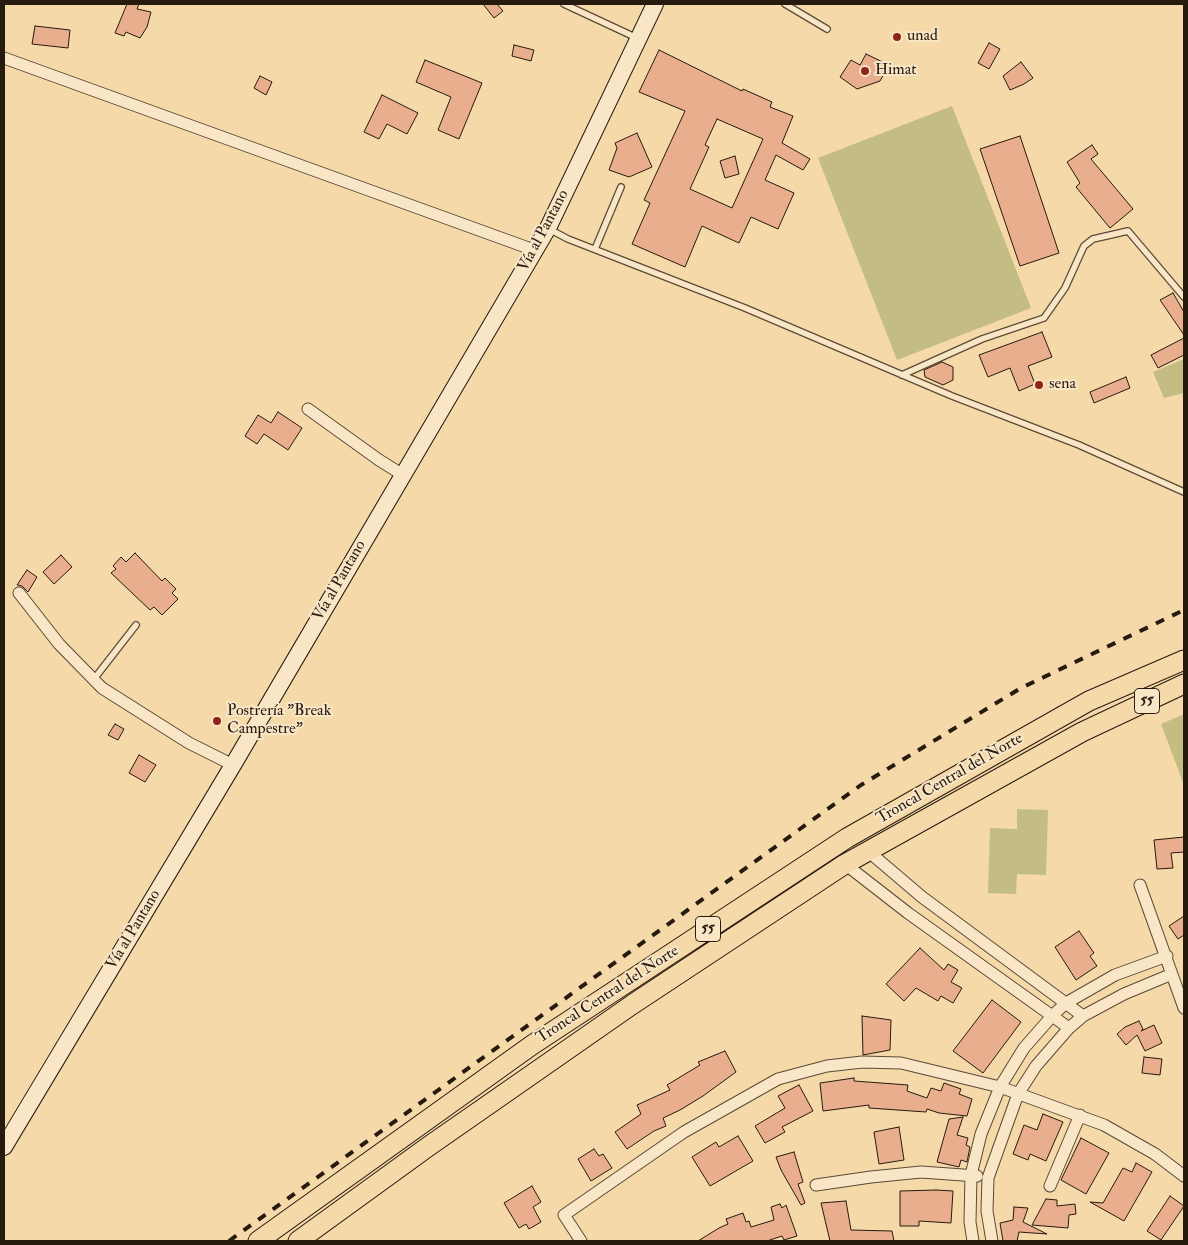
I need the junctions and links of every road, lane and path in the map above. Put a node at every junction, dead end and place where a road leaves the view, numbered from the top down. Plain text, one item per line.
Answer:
1 (564, 4) edge
2 (655, 4) edge
3 (786, 4) edge
4 (827, 29) dead end
5 (638, 39) junction
6 (4, 58) edge
7 (621, 188) dead end
8 (548, 228) junction
9 (595, 249) junction
10 (534, 250) junction
11 (1184, 297) edge
12 (902, 375) junction
13 (308, 409) dead end
14 (403, 475) junction
15 (1184, 492) edge
16 (19, 593) dead end
17 (136, 626) dead end
18 (1184, 660) edge
19 (94, 679) junction
20 (1184, 684) edge
21 (232, 765) junction
22 (868, 851) junction
23 (845, 864) junction
24 (1140, 885) dead end
25 (970, 933) junction
26 (958, 948) junction
27 (1166, 956) junction
28 (1172, 974) junction
29 (1066, 1003) junction
30 (1184, 1008) edge
31 (1052, 1015) junction
32 (1083, 1016) junction
33 (1069, 1028) junction
34 (1000, 1087) junction
35 (1018, 1094) junction
36 (1080, 1116) junction
37 (4, 1147) edge
38 (971, 1175) junction
39 (1184, 1176) edge
40 (988, 1178) junction
41 (816, 1185) dead end
42 (1050, 1186) dead end
43 (258, 1241) edge
44 (298, 1241) edge
45 (580, 1241) edge
46 (973, 1241) edge
47 (992, 1241) edge

1 - 5 lane
2 - 5 main road, Vía al Pantano
3 - 4 lane
5 - 8 main road, Vía al Pantano
6 - 10 street
7 - 9 lane
8 - 9 lane
8 - 10 main road, Vía al Pantano
9 - 12 lane
10 - 14 main road, Vía al Pantano
11 - 12 lane
12 - 15 lane
13 - 14 street
14 - 21 main road, Vía al Pantano
16 - 19 street
17 - 19 lane
18 - 43 highway, Troncal Central del Norte / 55
19 - 21 street
20 - 22 highway, Troncal Central del Norte / 55
21 - 37 main road, Vía al Pantano
22 - 23 highway, Troncal Central del Norte / 55
22 - 25 street
23 - 26 street
23 - 44 highway, Troncal Central del Norte / 55
24 - 27 street
25 - 26 street
25 - 29 street
26 - 31 street
27 - 28 street
27 - 29 street
28 - 30 street
28 - 32 street
29 - 31 street
29 - 32 street
31 - 33 street
31 - 34 street
32 - 33 street
33 - 35 street
34 - 35 street
34 - 38 street
34 - 45 street
35 - 36 street
35 - 40 street
36 - 39 street
36 - 42 street
38 - 40 street
38 - 41 street
38 - 46 street
40 - 47 street

